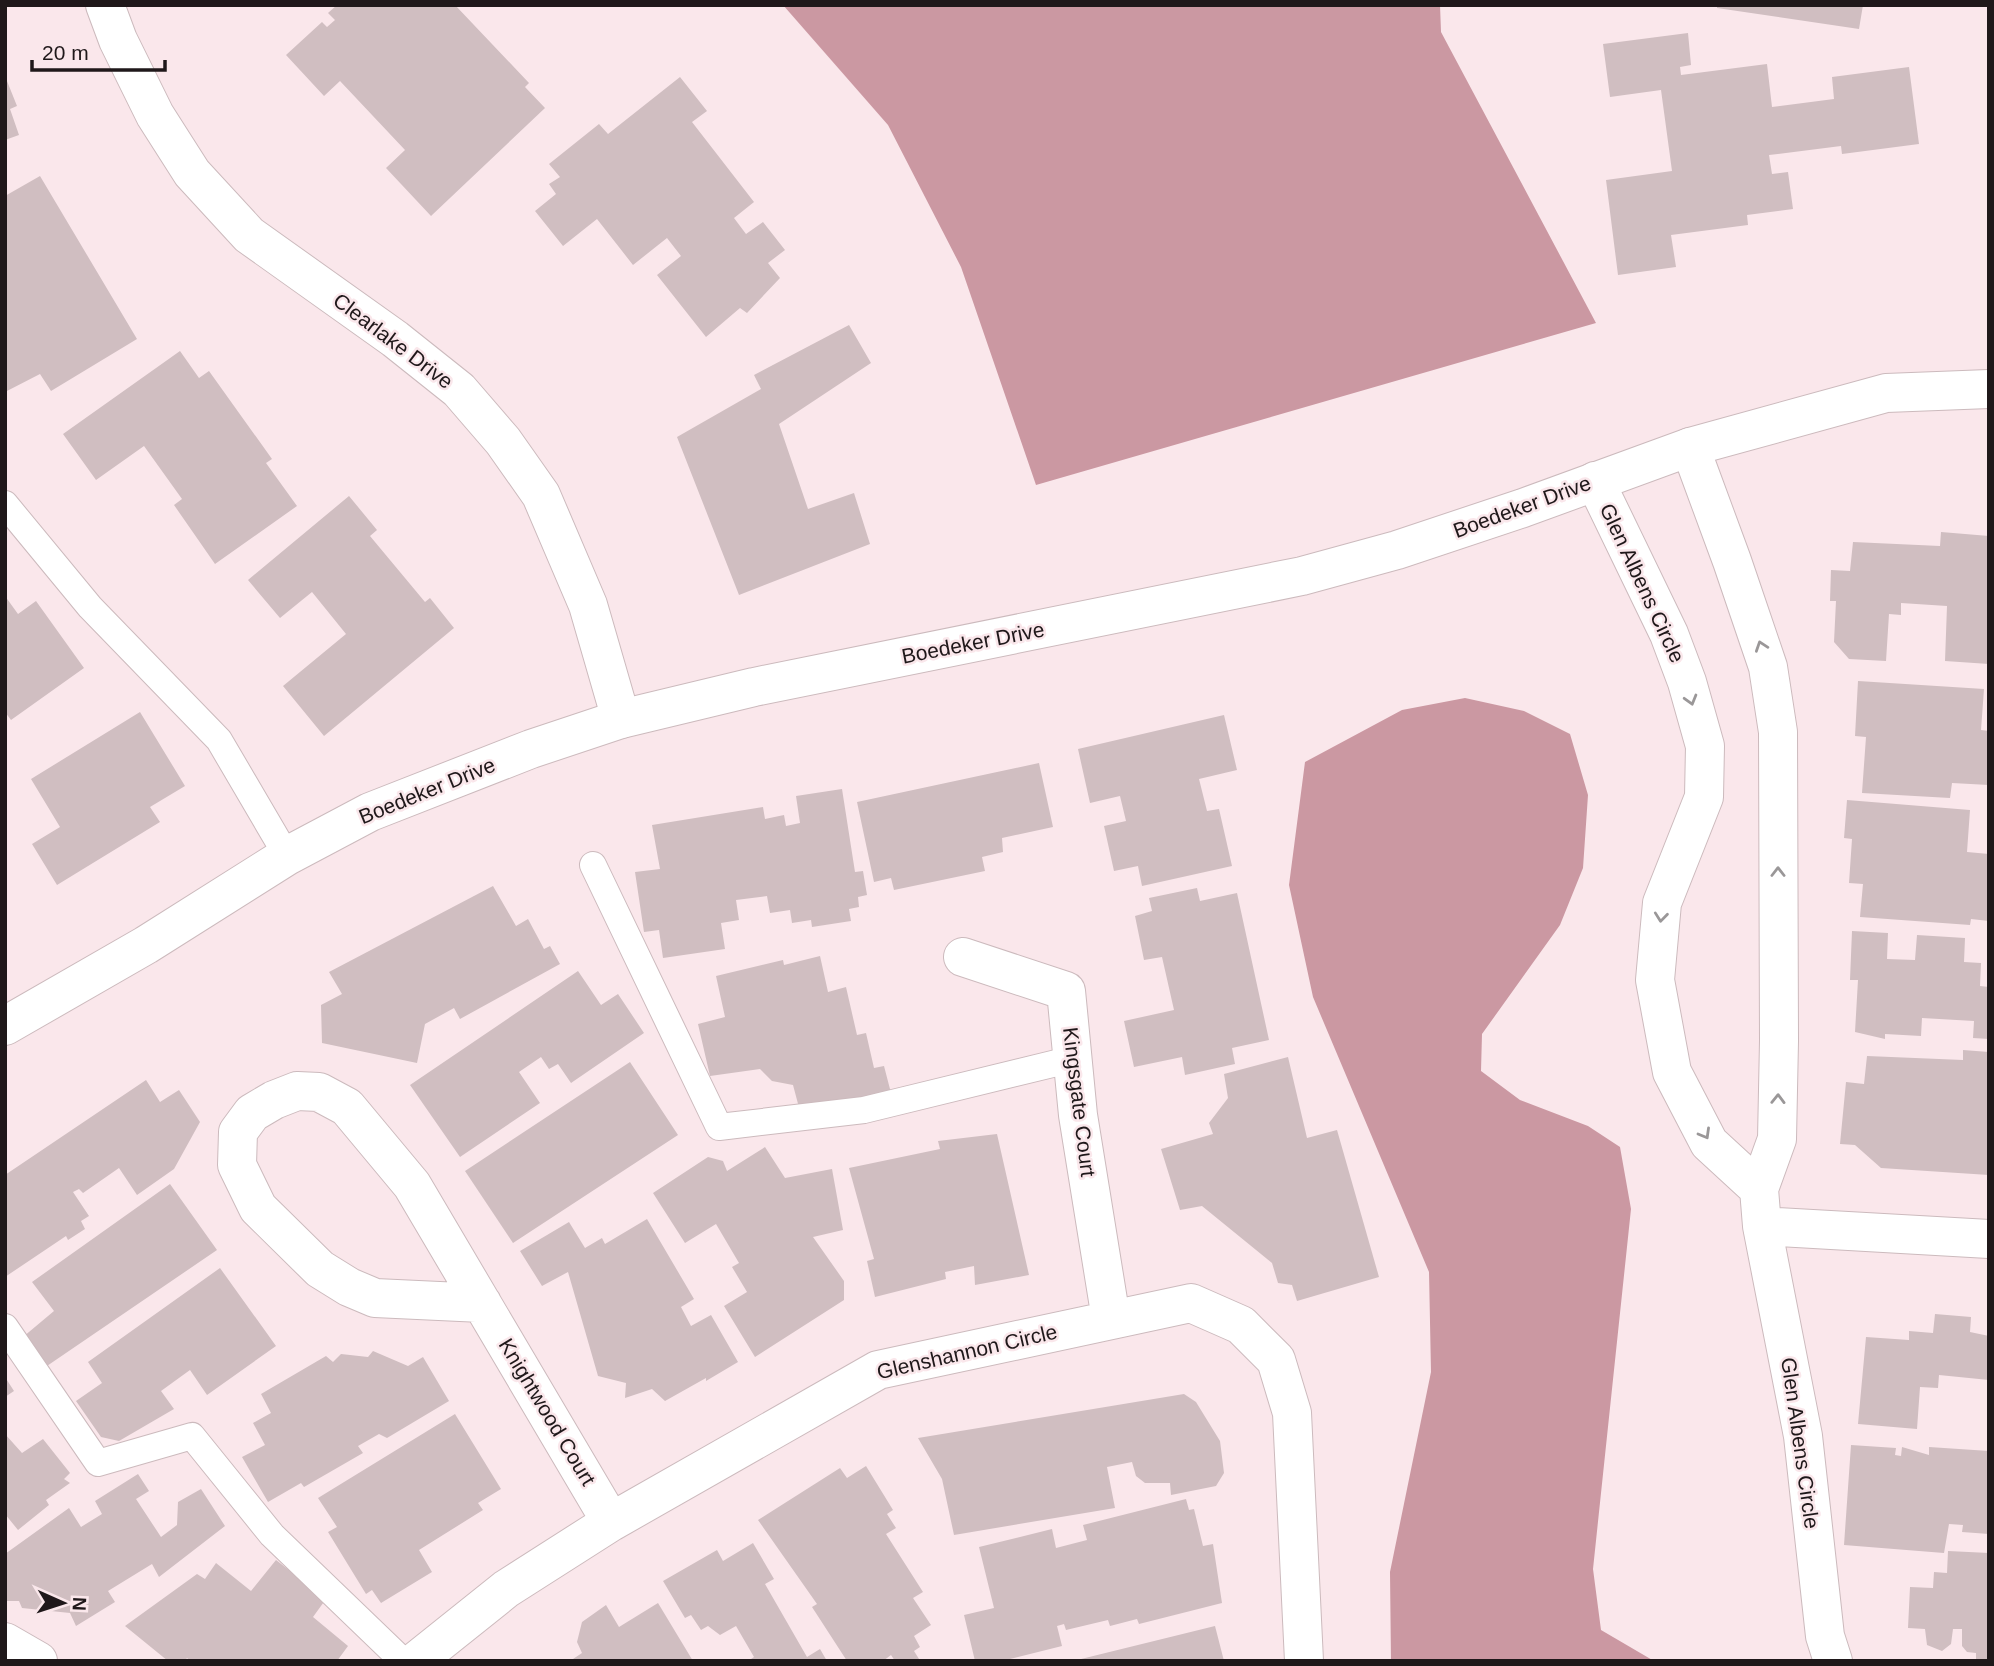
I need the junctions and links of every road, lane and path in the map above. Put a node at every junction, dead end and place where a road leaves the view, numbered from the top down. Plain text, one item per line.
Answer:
1 (105, 5) edge
2 (1989, 389) edge
3 (1690, 447) junction
4 (1595, 481) junction
5 (5, 504) edge
6 (621, 719) junction
7 (287, 856) junction
8 (593, 865) dead end
9 (963, 957) dead end
10 (7, 1021) edge
11 (1073, 1059) junction
12 (1761, 1208) junction
13 (1989, 1238) edge
14 (482, 1303) junction
15 (1111, 1319) junction
16 (5, 1327) edge
17 (611, 1522) junction
18 (5, 1642) edge
19 (38, 1661) edge
20 (402, 1661) edge
21 (416, 1661) edge
22 (1304, 1661) edge
23 (1833, 1661) edge

1 - 6 street, Clearlake Drive
2 - 3 street, Boedeker Drive
3 - 4 street, Boedeker Drive
12 -> 3 street
4 - 6 street, Boedeker Drive
4 -> 12 street, Glen Albens Circle
5 - 7 lane
6 - 7 street, Boedeker Drive
7 - 10 street, Boedeker Drive
8 - 11 lane
9 - 11 street, Kingsgate Court
11 - 15 street, Kingsgate Court
12 - 13 street
12 - 23 street, Glen Albens Circle
14 - 14 street, Knightwood Court
14 - 17 street, Knightwood Court
15 - 17 street, Glenshannon Circle
15 - 22 street, Glenshannon Circle
16 - 20 lane
17 - 21 street, Glenshannon Circle
18 - 19 street

